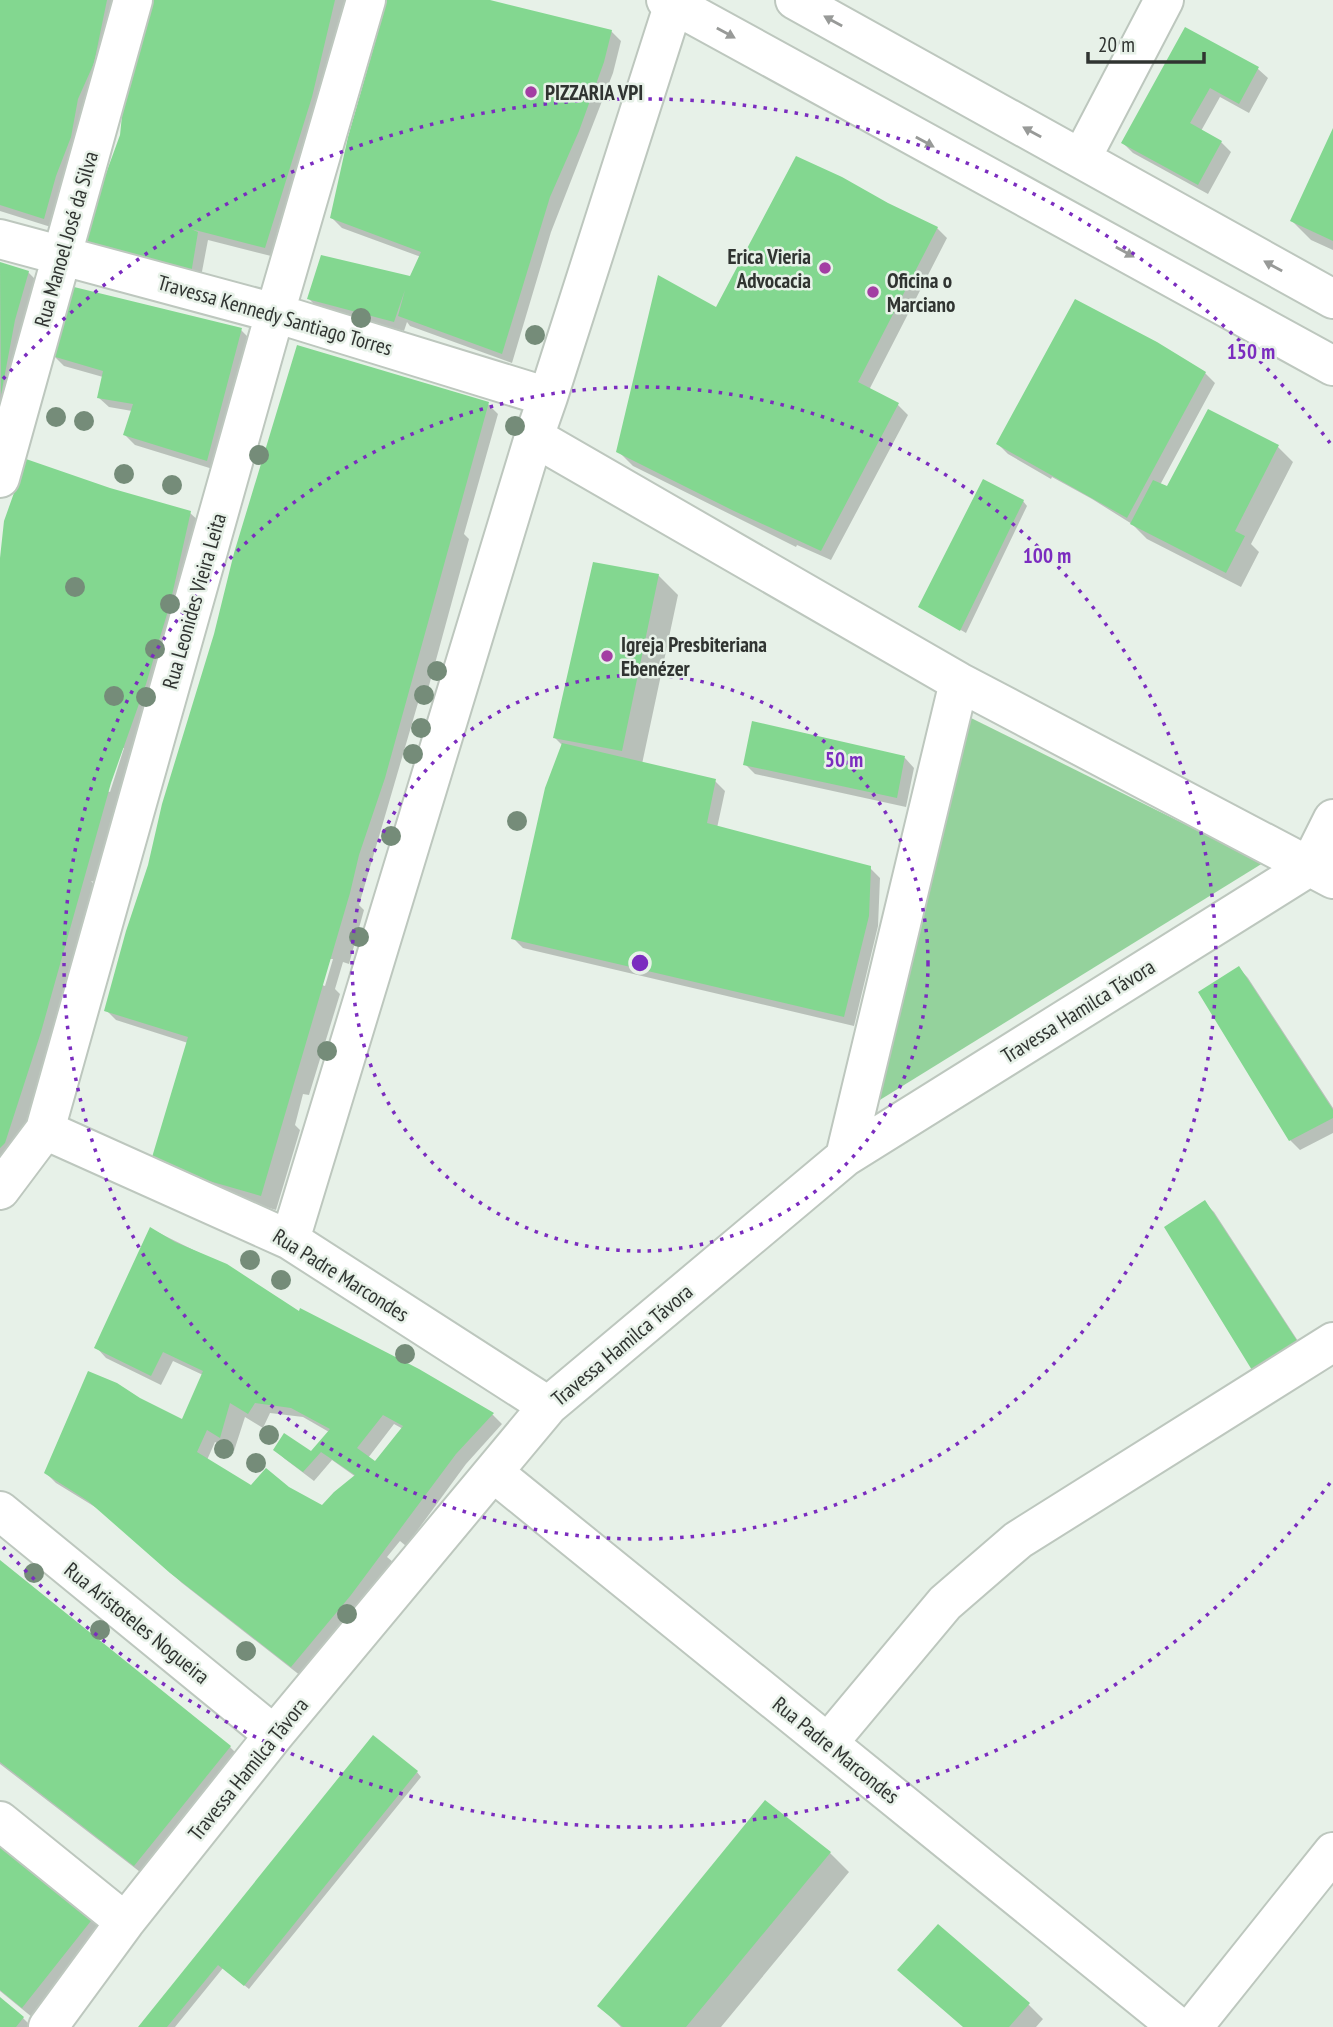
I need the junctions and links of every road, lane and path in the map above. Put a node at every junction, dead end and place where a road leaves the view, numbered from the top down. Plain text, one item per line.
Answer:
1 (133, 0) edge
2 (366, 0) edge
3 (795, 0) edge
4 (1164, 0) edge
5 (671, 1) edge
6 (1081, 159) junction
7 (0, 239) edge
8 (61, 254) junction
9 (1333, 299) edge
10 (275, 313) junction
11 (1333, 366) edge
12 (548, 397) junction
13 (534, 437) junction
14 (0, 478) edge
15 (959, 682) junction
16 (1333, 819) edge
17 (1321, 873) edge
18 (45, 1130) junction
19 (845, 1157) junction
20 (0, 1190) edge
21 (290, 1240) junction
22 (1333, 1342) edge
23 (548, 1406) junction
24 (494, 1473) junction
25 (0, 1511) edge
26 (274, 1735) junction
27 (828, 1743) junction
28 (0, 1821) edge
29 (1333, 1852) edge
30 (125, 1922) junction
31 (48, 2027) edge
32 (1178, 2027) edge
33 (1193, 2027) edge

1 - 8 street, Rua Manoel José da Silva
2 - 10 street, Rua Leonides Vieira Leita
6 -> 3 street
4 - 6 street
5 -> 11 street
5 - 12 street
9 -> 6 street
7 - 8 street, Travessa Kennedy Santiago Torres
8 - 10 street, Travessa Kennedy Santiago Torres
8 - 14 street, Rua Manoel José da Silva
10 - 12 street, Travessa Kennedy Santiago Torres
10 - 18 street, Rua Leonides Vieira Leita
12 - 13 street
13 - 15 street
13 - 21 street
15 - 17 street
15 - 19 street
16 - 17 street
17 - 19 street, Travessa Hamilca Távora
18 - 20 street, Rua Leonides Vieira Leita
18 - 21 street, Rua Padre Marcondes
19 - 23 street, Travessa Hamilca Távora
21 - 23 street, Rua Padre Marcondes
22 - 27 street
23 - 24 street, Travessa Hamilca Távora
24 - 26 street, Travessa Hamilca Távora
24 - 27 street, Rua Padre Marcondes
25 - 26 street, Rua Aristoteles Nogueira
26 - 30 street, Travessa Hamilca Távora
27 - 32 street, Rua Padre Marcondes
28 - 30 street
29 - 33 street
30 - 31 street, Travessa Hamilca Távora

